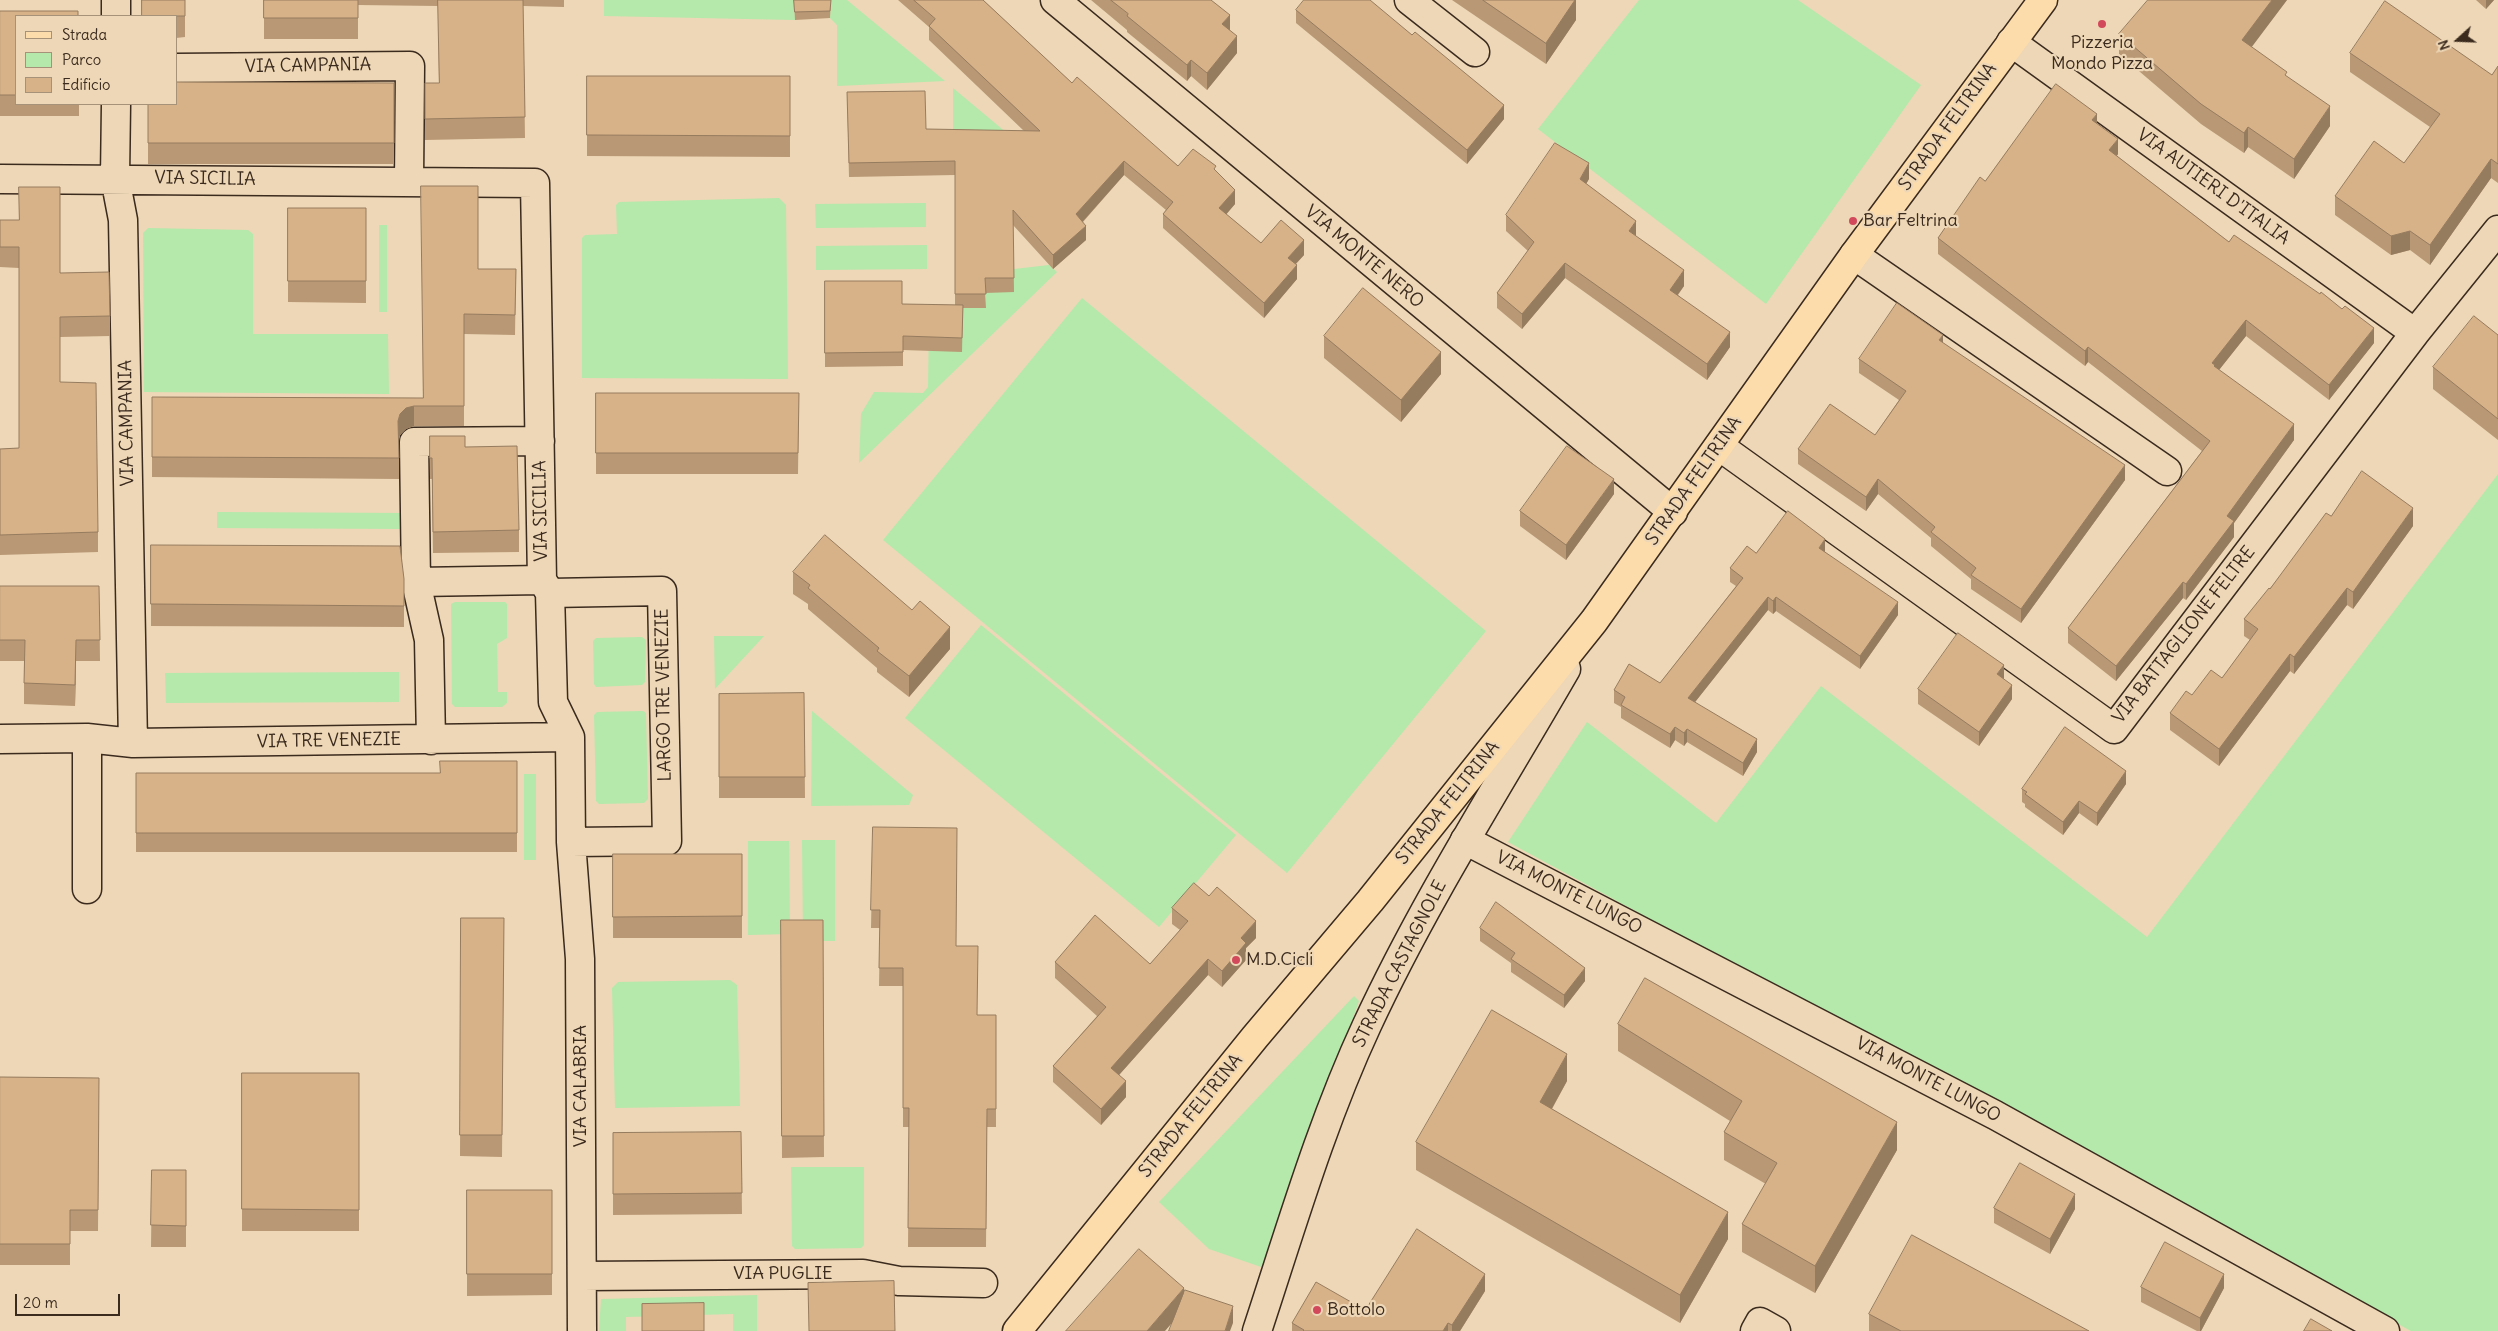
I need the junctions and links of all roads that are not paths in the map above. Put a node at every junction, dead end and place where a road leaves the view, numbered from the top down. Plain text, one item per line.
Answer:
1 (116, 0) edge
2 (1055, 0) edge
3 (1409, 0) edge
4 (2043, 0) edge
5 (116, 15) edge
6 (2011, 42) junction
7 (1475, 52) dead end
8 (178, 68) edge
9 (116, 105) edge
10 (115, 178) junction
11 (0, 179) edge
12 (410, 181) junction
13 (2498, 230) edge
14 (1854, 255) junction
15 (2415, 333) junction
16 (540, 441) junction
17 (1719, 446) junction
18 (2167, 471) dead end
19 (1673, 512) junction
20 (416, 582) junction
21 (546, 586) junction
22 (1594, 621) junction
23 (570, 737) junction
24 (87, 738) junction
25 (0, 739) edge
26 (431, 740) junction
27 (133, 743) junction
28 (1465, 840) junction
29 (571, 842) junction
30 (87, 889) dead end
31 (582, 1276) junction
32 (983, 1283) dead end
33 (582, 1331) edge
34 (1017, 1331) edge
35 (1257, 1331) edge
36 (1755, 1331) edge
37 (1776, 1331) edge
38 (2385, 1331) edge

1 - 5 street
2 - 19 street, VIA MONTE NERO
3 - 7 street
4 - 6 main road, STRADA FELTRINA
6 - 14 main road, STRADA FELTRINA
6 - 15 street, VIA AUTIERI D'ITALIA
8 - 12 street, VIA CAMPANIA
9 - 10 street, VIA CAMPANIA
10 - 11 street, VIA SICILIA
10 - 12 street, VIA SICILIA
10 - 27 street, VIA CAMPANIA
12 - 16 street, VIA SICILIA
13 - 15 street, VIA BATTAGLIONE FELTRE
14 - 17 main road, STRADA FELTRINA
14 - 18 street
15 - 17 street, VIA BATTAGLIONE FELTRE
16 - 20 street, VIA SICILIA
16 - 21 street, VIA SICILIA
17 - 19 main road, STRADA FELTRINA
19 - 22 main road, STRADA FELTRINA
20 - 21 street, VIA SICILIA
20 - 26 street, VIA SICILIA
21 - 23 street
21 - 29 street, LARGO TRE VENEZIE
22 - 28 street, STRADA CASTAGNOLE
22 - 34 main road, STRADA FELTRINA
23 - 26 street, VIA TRE VENEZIE
23 - 29 street
24 - 25 street, VIA TRE VENEZIE
24 - 27 street, VIA TRE VENEZIE
24 - 30 street
26 - 27 street, VIA TRE VENEZIE
28 - 35 street, STRADA CASTAGNOLE
28 - 38 street, VIA MONTE LUNGO
29 - 31 street, VIA CALABRIA
31 - 32 street, VIA PUGLIE
31 - 33 street, VIA CALABRIA
36 - 37 street

